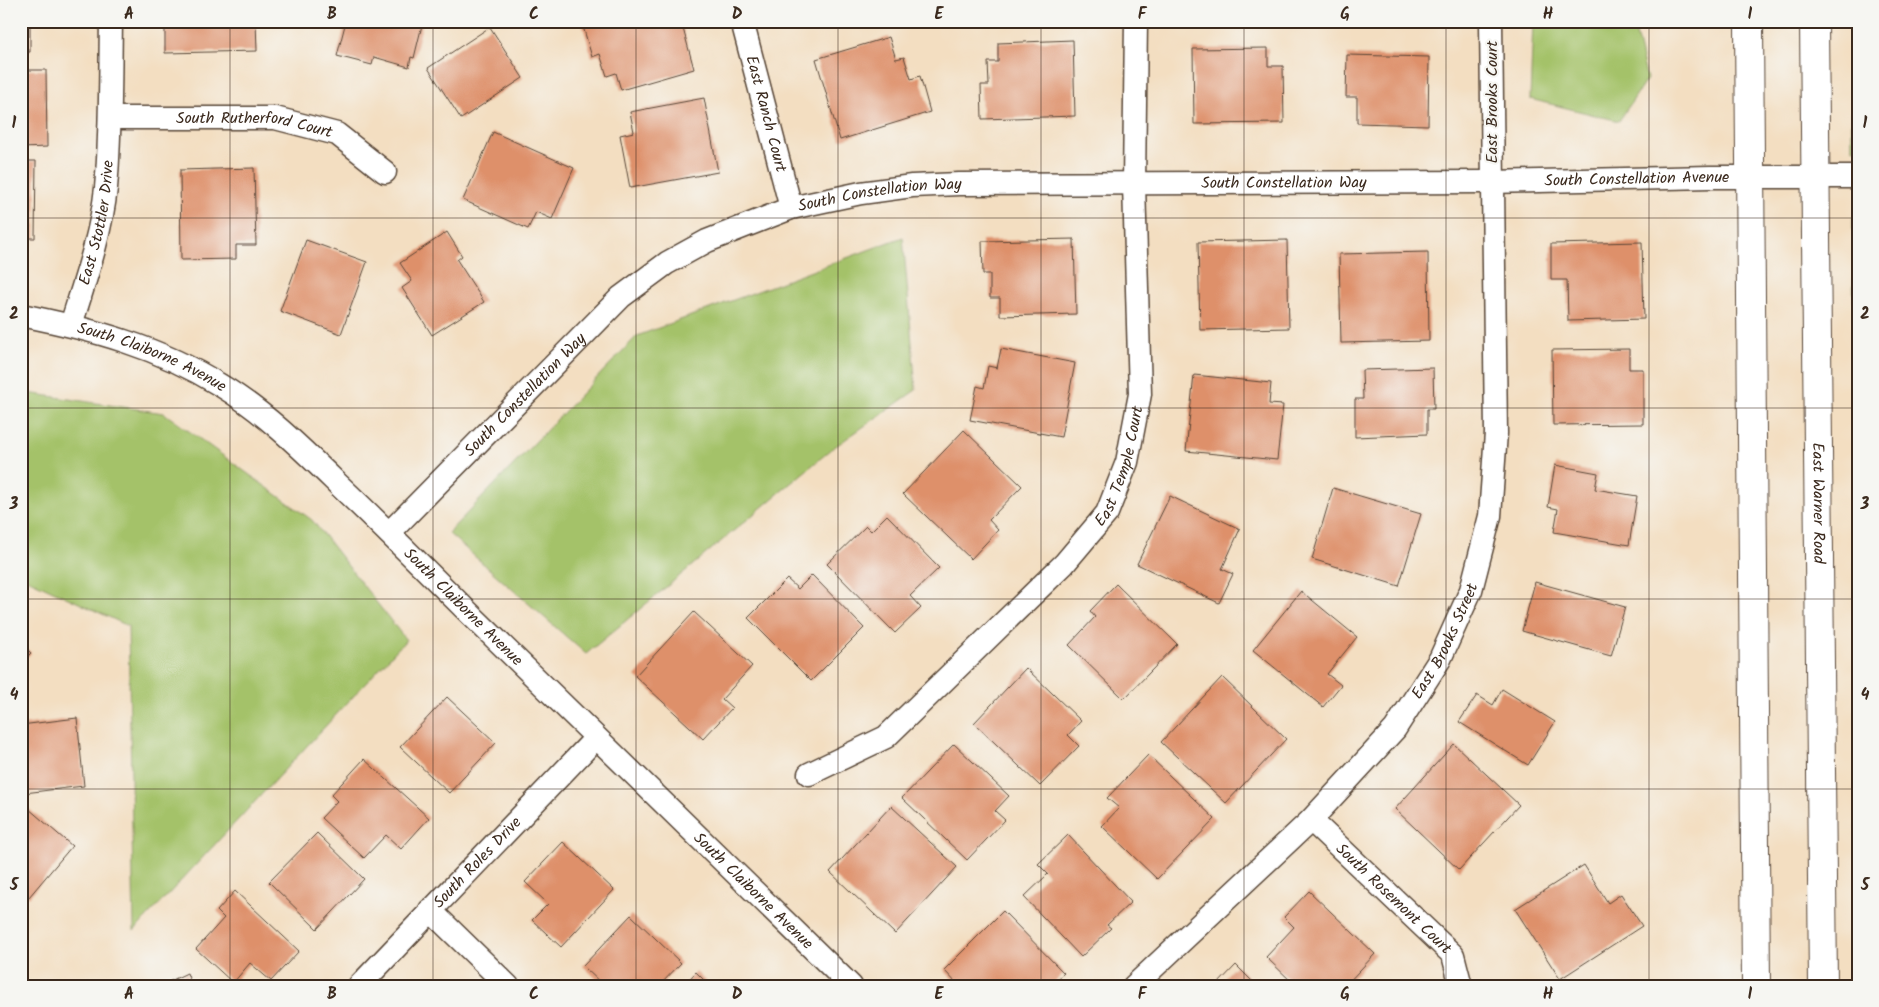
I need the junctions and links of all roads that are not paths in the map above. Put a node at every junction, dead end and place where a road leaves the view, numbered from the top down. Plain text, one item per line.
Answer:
1 (111, 21) edge
2 (742, 21) edge
3 (1136, 21) edge
4 (1491, 21) edge
5 (1749, 21) edge
6 (1814, 21) edge
7 (110, 118) junction
8 (385, 172) dead end
9 (1816, 177) junction
10 (1858, 177) edge
11 (1750, 178) junction
12 (1492, 182) junction
13 (1134, 184) junction
14 (791, 208) junction
15 (21, 315) edge
16 (72, 325) junction
17 (390, 533) junction
18 (596, 738) junction
19 (809, 774) dead end
20 (1311, 820) junction
21 (430, 910) junction
22 (359, 986) edge
23 (508, 986) edge
24 (851, 986) edge
25 (1134, 986) edge
26 (1461, 986) edge
27 (1756, 986) edge
28 (1823, 986) edge

1 - 7 street, East Stottler Drive
2 - 14 street, East Ranch Court
3 - 13 street, East Temple Court
4 - 12 street, East Brooks Court
5 - 11 main road
6 - 9 main road, East Warner Road
7 - 8 street, South Rutherford Court
7 - 16 street, East Stottler Drive
9 - 10 street
9 - 11 street, South Constellation Avenue
9 - 28 main road, East Warner Road
11 - 12 street, South Constellation Avenue
11 - 27 main road
12 - 13 street, South Constellation Way
12 - 20 street, East Brooks Street
13 - 14 street, South Constellation Way
13 - 19 street, East Temple Court
14 - 17 street, South Constellation Way
15 - 16 street, South Claiborne Avenue
16 - 17 street, South Claiborne Avenue
17 - 18 street, South Claiborne Avenue
18 - 21 street, South Roles Drive
18 - 24 street, South Claiborne Avenue
20 - 25 street, East Brooks Street
20 - 26 street, South Rosemont Court
21 - 22 street, South Roles Drive
21 - 23 street

